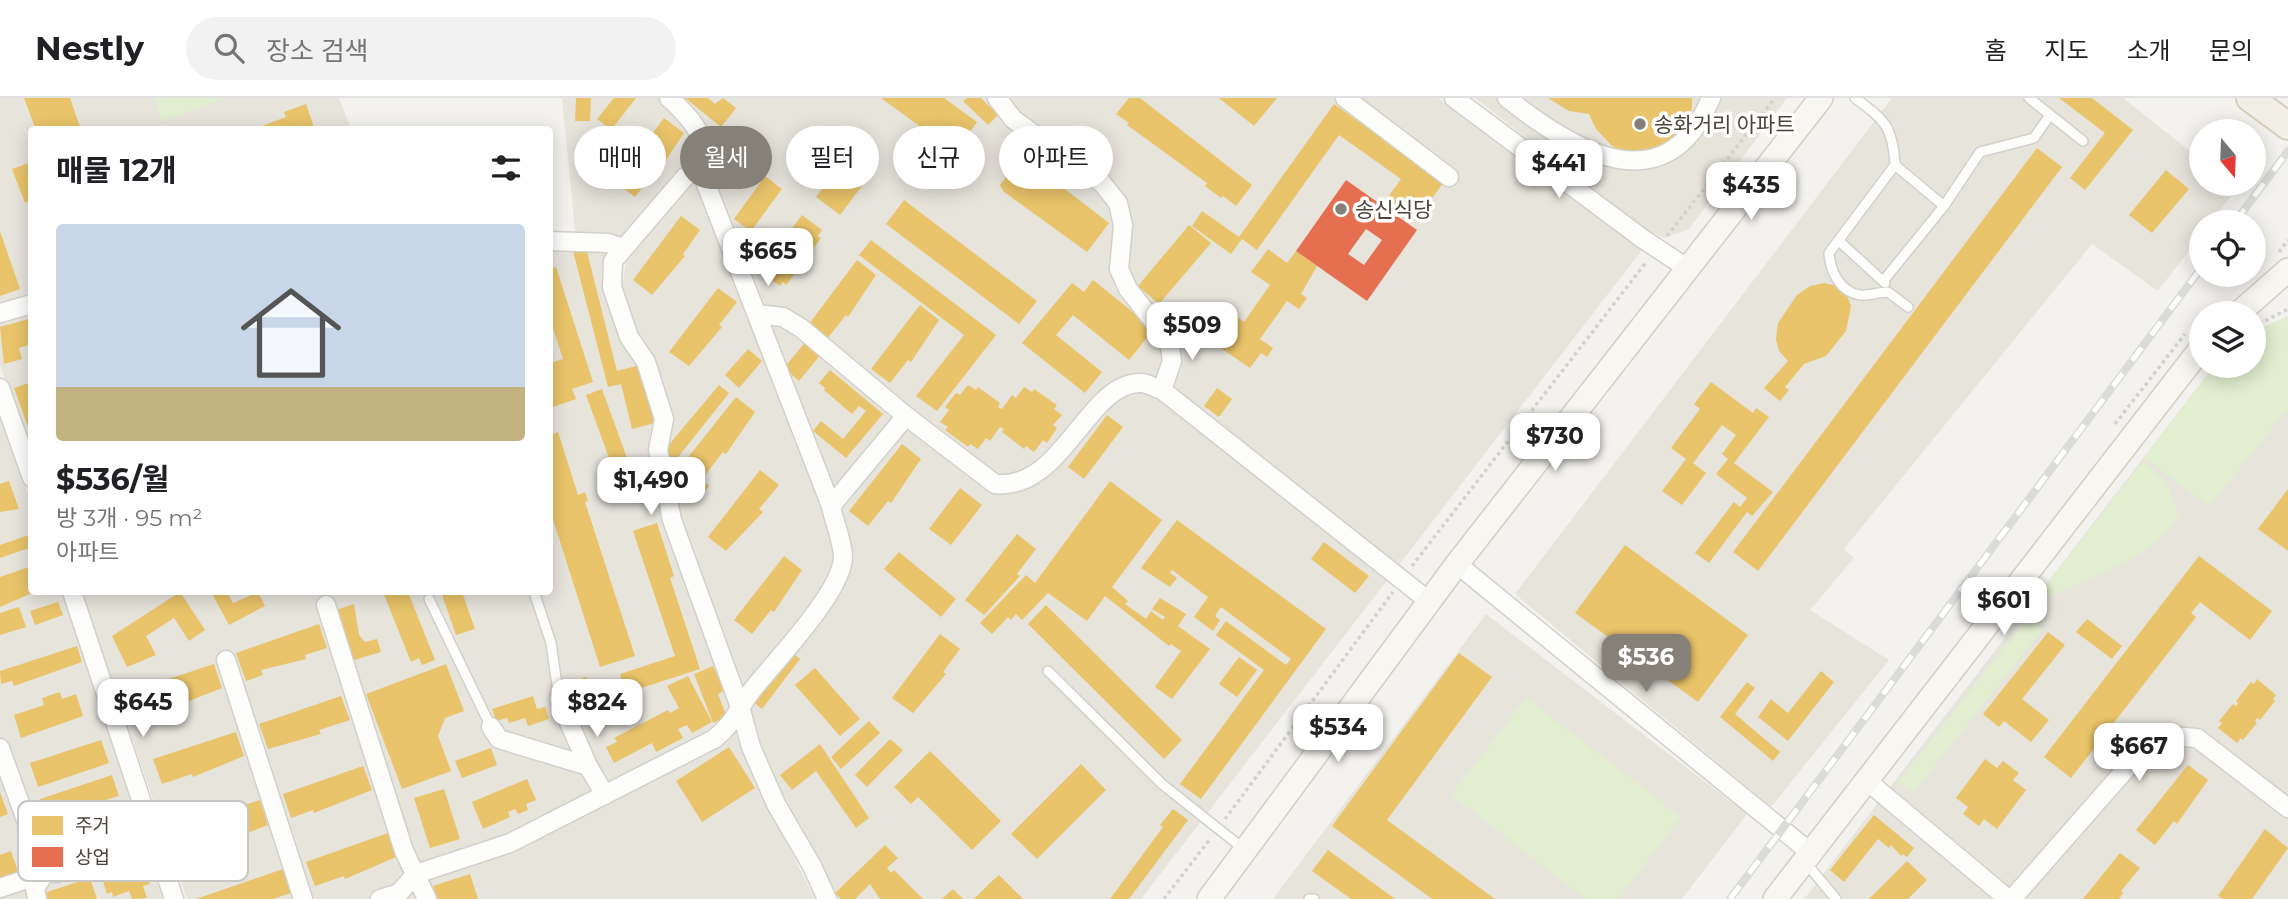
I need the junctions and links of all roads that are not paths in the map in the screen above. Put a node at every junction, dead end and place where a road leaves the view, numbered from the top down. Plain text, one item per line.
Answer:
1 (668, 98) edge
2 (997, 98) edge
3 (1345, 98) edge
4 (1454, 98) edge
5 (1507, 98) edge
6 (1711, 98) edge
7 (1821, 98) edge
8 (1855, 98) edge
9 (2029, 98) edge
10 (2250, 98) edge
11 (2050, 116) junction
12 (1531, 117) junction
13 (696, 126) edge
14 (2288, 126) edge
15 (1510, 139) junction
16 (2083, 141) dead end
17 (1895, 164) junction
18 (1449, 177) dead end
19 (680, 183) edge
20 (709, 189) edge
21 (1944, 206) junction
22 (553, 241) edge
23 (1839, 241) junction
24 (623, 248) junction
25 (1687, 268) junction
26 (2288, 270) edge
27 (1884, 280) junction
28 (1888, 292) junction
29 (2253, 301) edge
30 (28, 305) edge
31 (1908, 307) dead end
32 (0, 313) edge
33 (757, 314) junction
34 (2189, 364) edge
35 (0, 388) edge
36 (1162, 390) junction
37 (906, 416) junction
38 (28, 467) edge
39 (831, 506) junction
40 (1457, 564) junction
41 (73, 595) edge
42 (535, 595) edge
43 (429, 599) dead end
44 (1430, 601) junction
45 (326, 605) dead end
46 (226, 660) dead end
47 (1048, 671) dead end
48 (559, 699) joint
49 (741, 710) junction
50 (491, 727) joint
51 (0, 748) edge
52 (588, 766) junction
53 (1866, 780) junction
54 (605, 795) junction
55 (19, 801) edge
56 (143, 801) edge
57 (2288, 807) edge
58 (1246, 851) junction
59 (1807, 857) junction
60 (416, 874) junction
61 (21, 881) edge
62 (40, 881) edge
63 (168, 881) edge
64 (0, 888) edge
65 (1830, 896) edge
66 (37, 899) edge
67 (174, 899) edge
68 (303, 899) edge
69 (380, 899) edge
70 (427, 899) edge
71 (827, 899) edge
72 (1209, 899) edge
73 (1775, 899) edge
74 (2010, 899) edge

1 - 13 street
2 - 36 street
3 - 18 street
4 - 15 street
5 - 12 street
6 - 12 street
7 - 25 street
8 - 17 lane
9 - 11 lane
10 - 14 main road
11 - 16 lane
11 - 21 lane
12 - 15 street
15 - 25 street
17 - 21 lane
17 - 23 lane
19 - 24 street
20 - 33 street
21 - 27 lane
22 - 24 street
23 - 27 lane
23 - 28 lane
24 - 49 street
25 - 40 street
26 - 29 street
27 - 28 lane
28 - 31 lane
30 - 32 street
33 - 37 street
33 - 39 street
34 - 53 street
35 - 38 street
36 - 37 street
36 - 44 street
37 - 39 street
39 - 49 street
40 - 44 street
40 - 59 street
41 - 56 street
42 - 48 lane
43 - 50 lane
44 - 58 street
45 - 60 street
46 - 68 street
47 - 58 lane
48 - 52 street
49 - 54 street
49 - 71 street
50 - 52 street
51 - 55 street
52 - 54 street
53 - 59 street
53 - 74 street
54 - 60 street
57 - 74 street
58 - 72 street
59 - 65 lane
59 - 73 street
60 - 69 street
60 - 70 street
61 - 64 street
62 - 66 street
63 - 67 street

